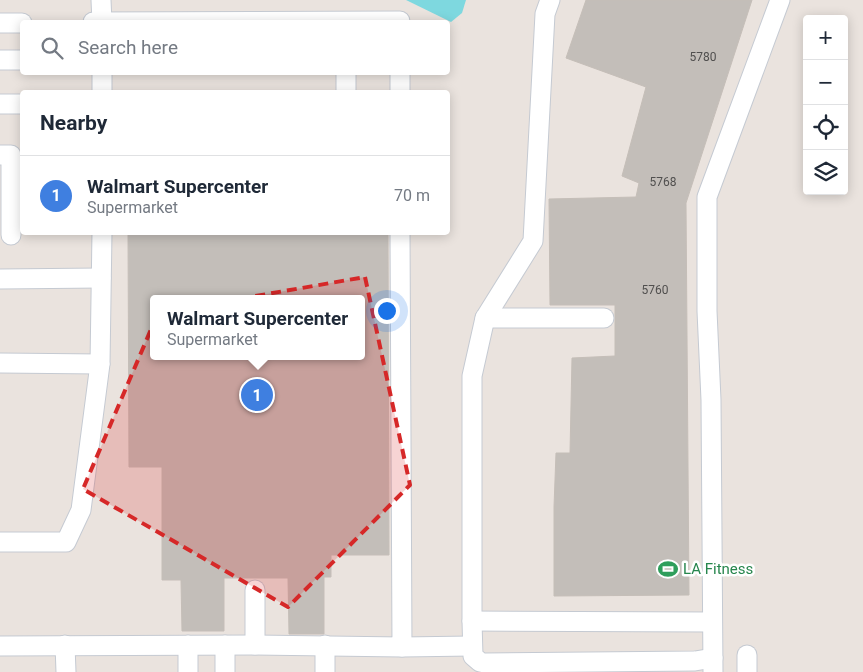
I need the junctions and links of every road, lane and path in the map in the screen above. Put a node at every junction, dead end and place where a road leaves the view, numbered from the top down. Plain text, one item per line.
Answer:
1 (101, 0) edge
2 (550, 0) edge
3 (780, 0) edge
4 (102, 20) edge
5 (0, 23) edge
6 (20, 23) edge
7 (0, 60) edge
8 (20, 60) edge
9 (102, 75) edge
10 (346, 75) edge
11 (400, 75) edge
12 (102, 90) edge
13 (346, 90) edge
14 (400, 90) edge
15 (0, 104) edge
16 (20, 104) edge
17 (11, 155) edge
18 (11, 195) edge
19 (11, 235) dead end
20 (102, 235) edge
21 (400, 235) edge
22 (102, 278) junction
23 (0, 279) edge
24 (485, 318) junction
25 (604, 318) dead end
26 (0, 363) edge
27 (100, 364) junction
28 (0, 542) edge
29 (254, 590) dead end
30 (472, 621) junction
31 (712, 622) junction
32 (65, 645) junction
33 (188, 645) junction
34 (225, 645) junction
35 (255, 645) junction
36 (0, 646) edge
37 (402, 647) junction
38 (325, 659) edge
39 (473, 659) edge
40 (713, 665) edge
41 (66, 672) edge
42 (188, 672) edge
43 (225, 672) edge
44 (341, 672) edge

1 - 4 lane
2 - 24 lane
3 - 31 lane
5 - 6 lane
7 - 8 lane
9 - 12 lane
10 - 13 lane
11 - 14 lane
15 - 16 lane
17 - 18 lane
18 - 19 lane
20 - 22 lane
21 - 37 lane
22 - 23 lane
22 - 27 lane
24 - 25 lane
24 - 30 lane
26 - 27 lane
27 - 28 lane
29 - 35 lane
30 - 31 lane
30 - 39 lane
31 - 40 lane
32 - 33 lane
32 - 36 lane
32 - 41 lane
33 - 34 lane
33 - 42 lane
34 - 35 lane
34 - 43 lane
35 - 38 lane
37 - 38 lane
37 - 39 lane
38 - 44 lane
39 - 40 lane

